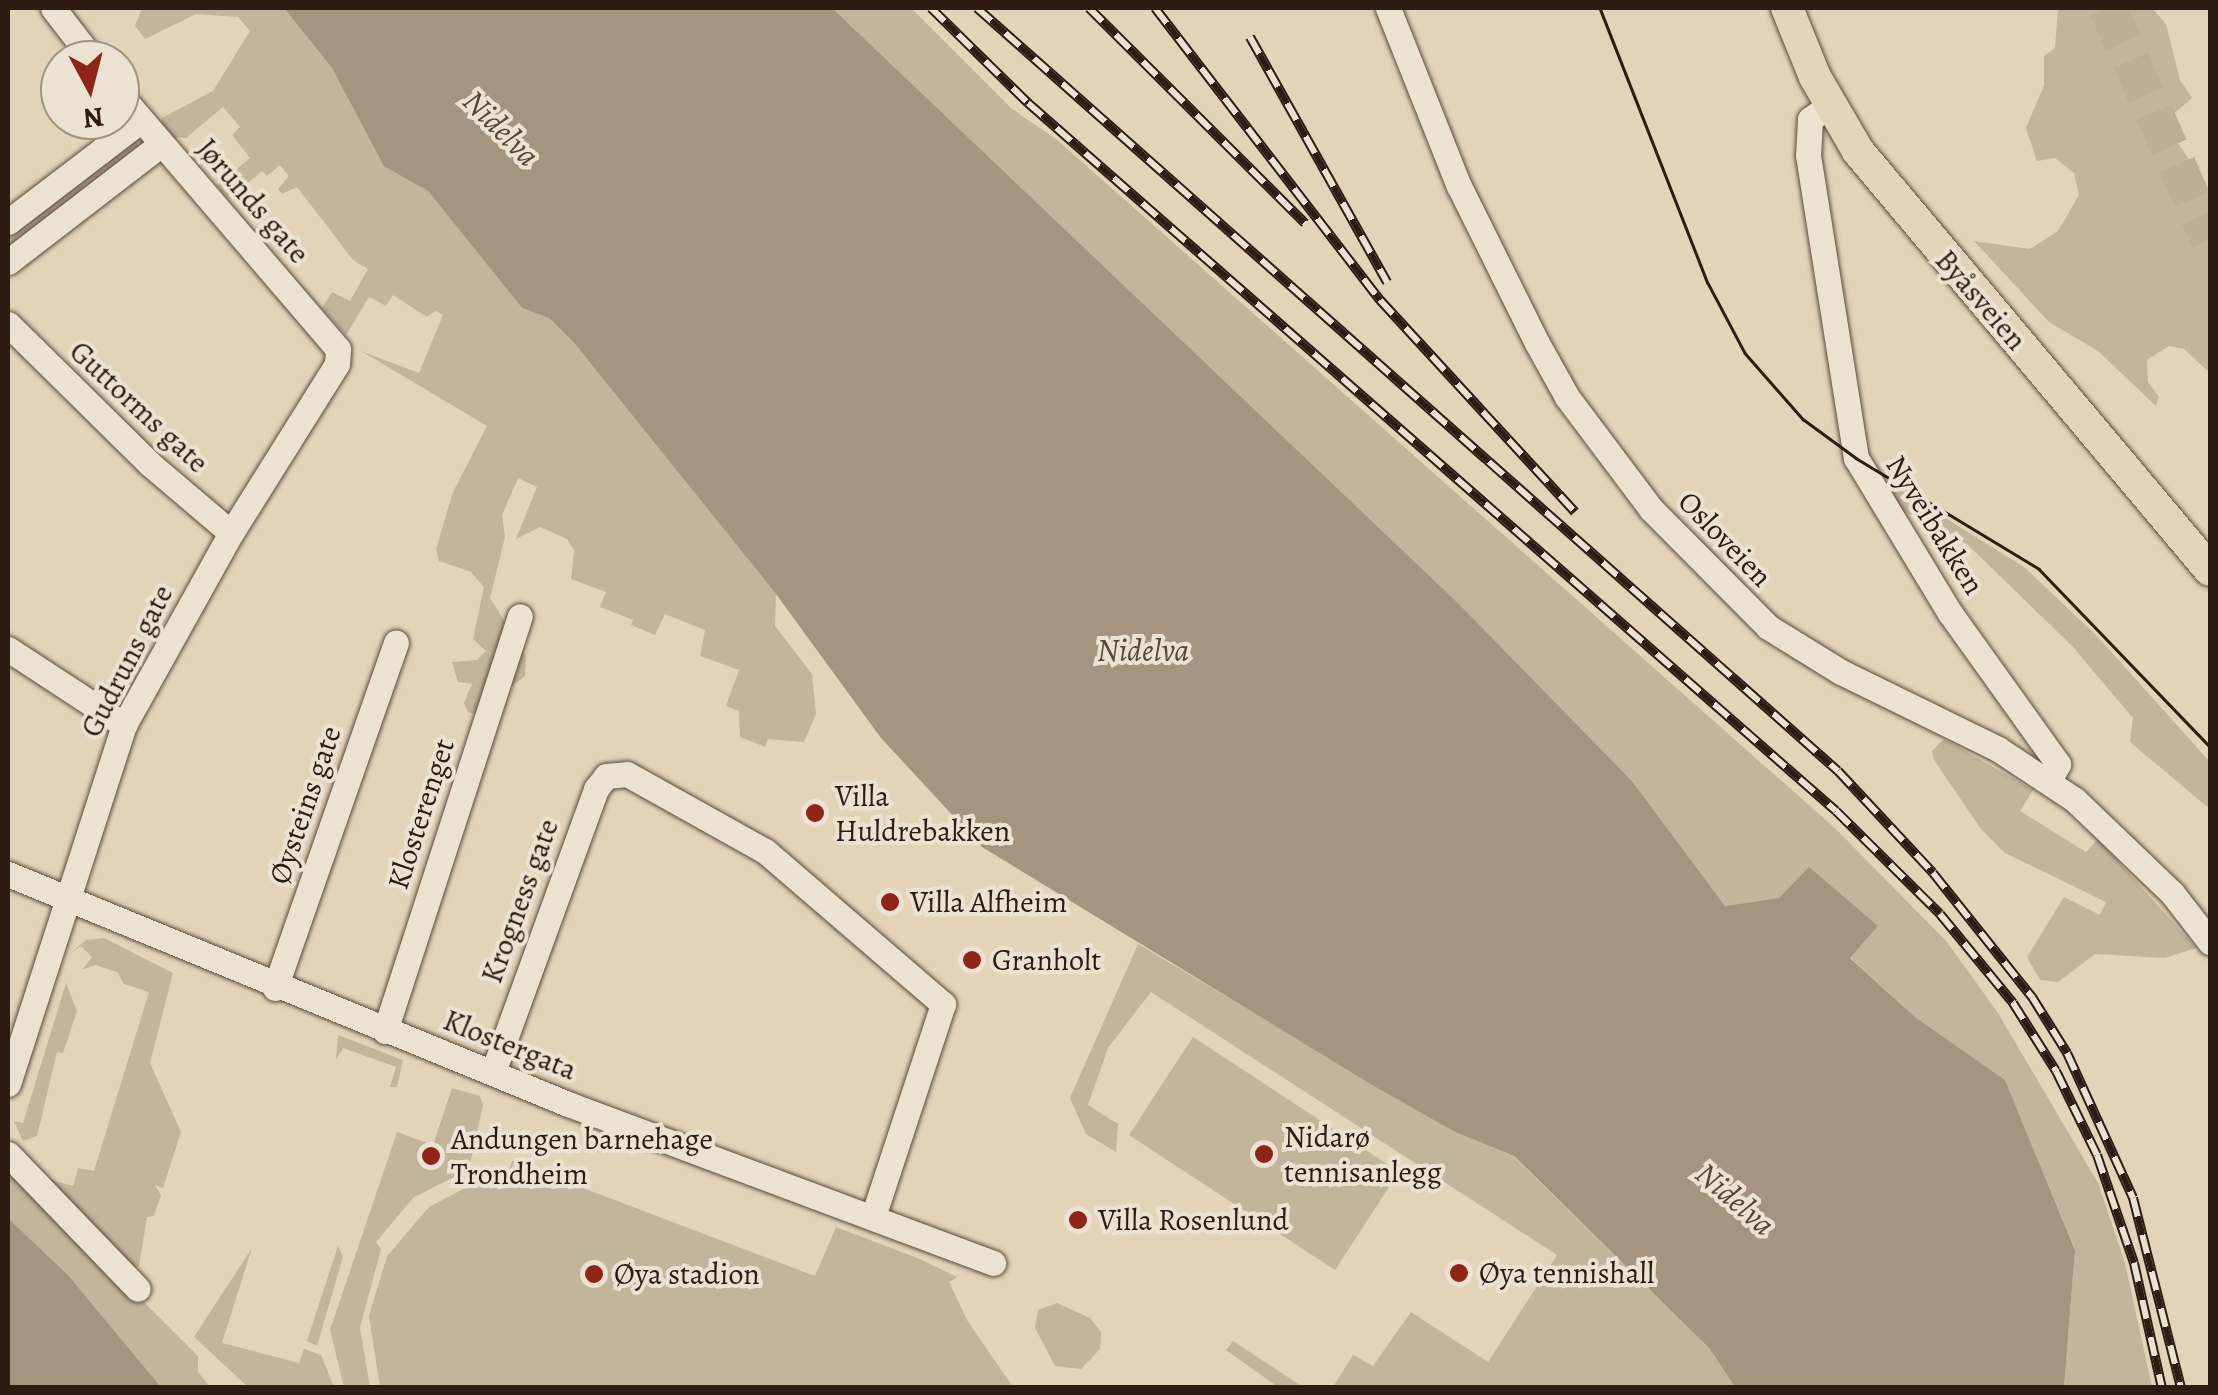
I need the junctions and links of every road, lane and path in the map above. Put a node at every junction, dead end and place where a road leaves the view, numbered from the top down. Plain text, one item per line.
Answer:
1 (52, 8) edge
2 (1388, 8) edge
3 (1787, 8) edge
4 (77, 40) edge
5 (1830, 104) junction
6 (140, 121) edge
7 (115, 140) edge
8 (161, 144) junction
9 (8, 222) edge
10 (8, 262) edge
11 (8, 324) edge
12 (338, 348) joint
13 (231, 533) junction
14 (2210, 570) edge
15 (520, 616) dead end
16 (396, 642) dead end
17 (8, 649) edge
18 (124, 725) junction
19 (2050, 781) junction
20 (8, 874) edge
21 (66, 898) junction
22 (2210, 942) edge
23 (275, 988) junction
24 (385, 1031) junction
25 (493, 1072) junction
26 (8, 1084) edge
27 (8, 1154) edge
28 (873, 1216) junction
29 (993, 1263) dead end
30 (138, 1289) dead end

1 - 4 street
2 - 19 street, Osloveien
3 - 5 main road, Byåsveien
5 - 14 main road, Byåsveien
5 - 19 street, Nyveibakken
6 - 8 street, Jørunds gate
7 - 9 street
8 - 10 street
8 - 12 street, Jørunds gate
11 - 13 street, Guttorms gate
12 - 13 street, Gudruns gate
13 - 18 street, Gudruns gate
15 - 24 street, Klosterenget
16 - 23 street, Øysteins gate
17 - 18 street
18 - 21 street, Gudruns gate
19 - 22 street, Osloveien
20 - 21 street, Klostergata
21 - 23 street, Klostergata
21 - 26 street, Gudruns gate
23 - 24 street, Klostergata
24 - 25 street, Klostergata
25 - 28 street, Klostergata
25 - 28 street, Krogness gate
27 - 30 street
28 - 29 street, Klostergata

